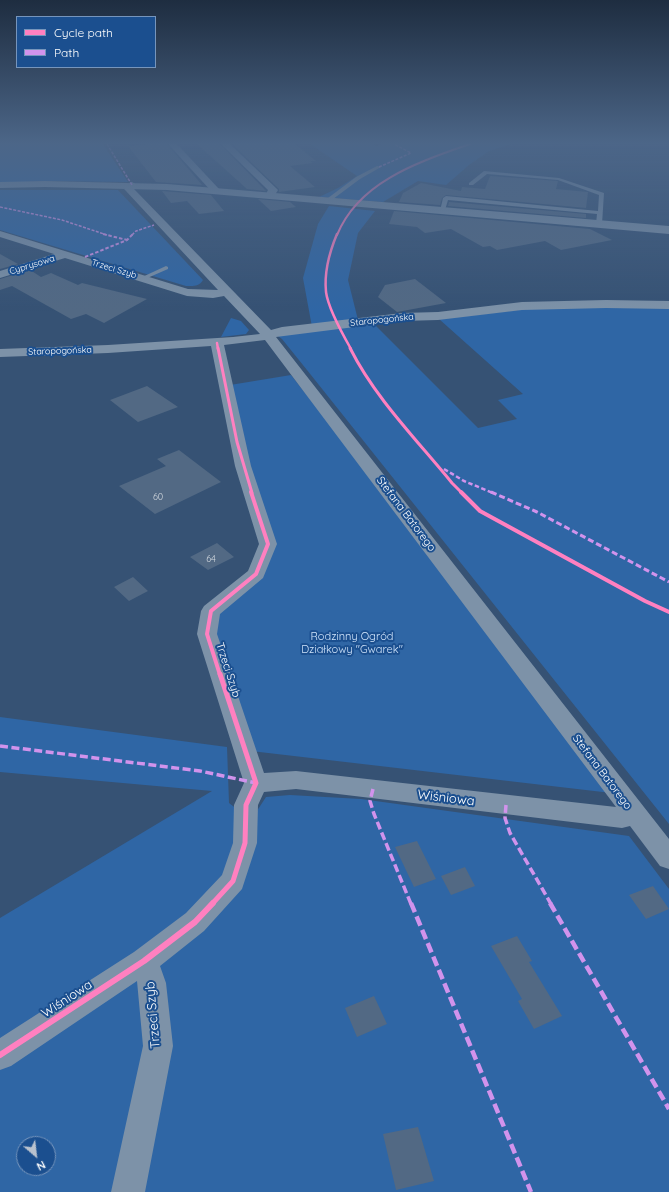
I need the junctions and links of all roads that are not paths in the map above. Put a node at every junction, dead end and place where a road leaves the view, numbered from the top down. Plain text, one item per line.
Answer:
1 (139, 200) edge
2 (311, 200) edge
3 (602, 200) edge
4 (327, 201) joint
5 (600, 219) junction
6 (669, 230) edge
7 (0, 234) edge
8 (65, 254) junction
9 (166, 268) dead end
10 (0, 275) edge
11 (143, 278) junction
12 (228, 292) junction
13 (669, 305) edge
14 (268, 335) junction
15 (218, 343) junction
16 (0, 353) edge
17 (256, 783) junction
18 (636, 816) junction
19 (669, 858) edge
20 (144, 961) junction
21 (0, 1055) edge
22 (126, 1191) edge

1 - 12 street, Stefana Batorego
2 - 4 street
3 - 5 lane
4 - 5 street
5 - 6 street
7 - 8 street, Trzeci Szyb
8 - 10 street, Cyprysowa
8 - 11 street, Trzeci Szyb
9 - 11 lane
11 - 12 street, Trzeci Szyb
12 - 14 street, Stefana Batorego
13 - 14 street, Staropogońska
14 - 15 street, Staropogońska
14 - 18 street, Stefana Batorego
15 - 16 street, Staropogońska
15 - 17 street, Trzeci Szyb
17 - 18 street, Wiśniowa
17 - 20 street
18 - 19 street, Stefana Batorego
20 - 21 street, Wiśniowa
20 - 22 street, Trzeci Szyb

